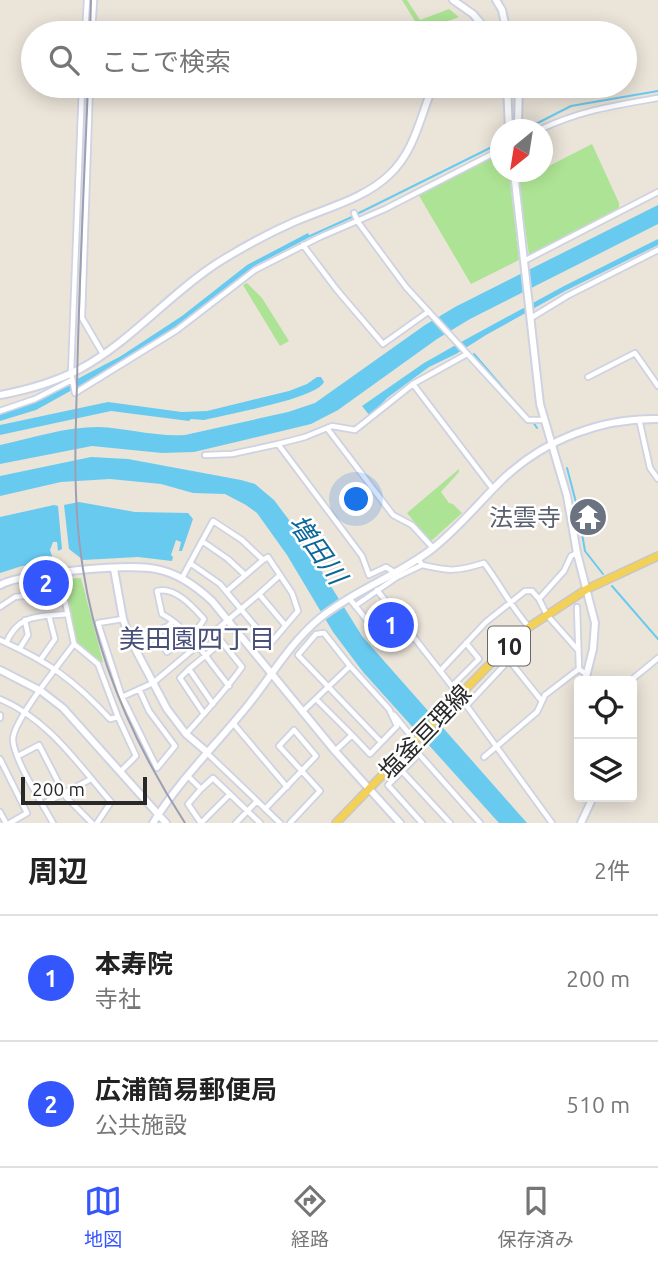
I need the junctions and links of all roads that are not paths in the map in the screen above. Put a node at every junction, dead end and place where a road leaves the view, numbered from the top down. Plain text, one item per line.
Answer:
1 (87, 0) edge
2 (94, 0) edge
3 (453, 0) edge
4 (86, 21) edge
5 (93, 21) edge
6 (477, 21) edge
7 (82, 98) edge
8 (90, 98) edge
9 (429, 98) edge
10 (508, 98) edge
11 (518, 98) edge
12 (658, 98) edge
13 (508, 119) edge
14 (517, 119) edge
15 (553, 123) edge
16 (490, 155) edge
17 (515, 182) edge
18 (658, 192) edge
19 (354, 213) dead end
20 (357, 221) junction
21 (303, 246) junction
22 (658, 250) edge
23 (524, 265) junction
24 (430, 314) junction
25 (530, 317) junction
26 (103, 354) junction
27 (467, 354) junction
28 (588, 377) dead end
29 (72, 378) junction
30 (413, 384) junction
31 (658, 386) edge
32 (0, 395) edge
33 (0, 411) edge
34 (639, 419) junction
35 (658, 419) edge
36 (543, 420) junction
37 (327, 428) junction
38 (278, 444) junction
39 (551, 444) junction
40 (205, 456) dead end
41 (658, 479) edge
42 (493, 489) junction
43 (202, 541) junction
44 (433, 548) junction
45 (577, 553) junction
46 (658, 556) edge
47 (263, 560) junction
48 (420, 561) junction
49 (190, 563) junction
50 (114, 569) junction
51 (394, 572) junction
52 (59, 573) junction
53 (245, 575) junction
54 (280, 575) junction
55 (182, 578) junction
56 (0, 585) edge
57 (587, 589) junction
58 (377, 590) junction
59 (62, 591) junction
60 (227, 591) junction
61 (259, 594) junction
62 (346, 598) junction
63 (539, 599) junction
64 (509, 604) junction
65 (355, 606) junction
66 (0, 607) edge
67 (577, 607) dead end
68 (241, 608) junction
69 (68, 614) junction
70 (547, 615) junction
71 (49, 616) junction
72 (123, 619) junction
73 (24, 620) junction
74 (227, 620) junction
75 (173, 621) junction
76 (317, 621) junction
77 (285, 625) junction
78 (529, 628) junction
79 (373, 629) dead end
80 (155, 632) junction
81 (324, 633) junction
82 (188, 636) junction
83 (130, 639) junction
84 (3, 641) edge
85 (466, 643) junction
86 (74, 645) junction
87 (196, 646) junction
88 (19, 648) junction
89 (577, 649) junction
90 (204, 657) junction
91 (658, 658) edge
92 (41, 659) junction
93 (350, 666) junction
94 (56, 668) junction
95 (189, 669) junction
96 (579, 669) junction
97 (0, 670) edge
98 (440, 671) junction
99 (272, 675) junction
100 (584, 676) edge
101 (586, 676) edge
102 (636, 676) edge
103 (153, 682) junction
104 (229, 686) junction
105 (328, 688) junction
106 (139, 689) junction
107 (41, 691) junction
108 (122, 696) junction
109 (0, 699) edge
110 (317, 700) junction
111 (541, 700) junction
112 (213, 704) junction
113 (388, 709) junction
114 (25, 712) junction
115 (302, 712) junction
116 (204, 714) junction
117 (118, 717) junction
118 (233, 723) junction
119 (186, 734) junction
120 (352, 735) junction
121 (416, 741) junction
122 (381, 742) junction
123 (498, 746) junction
124 (335, 751) junction
125 (206, 752) junction
126 (18, 756) junction
127 (484, 757) dead end
128 (0, 759) edge
129 (402, 771) junction
130 (120, 772) junction
131 (301, 772) junction
132 (187, 775) junction
133 (91, 779) junction
134 (287, 787) junction
135 (201, 789) junction
136 (369, 789) junction
137 (64, 793) junction
138 (230, 794) junction
139 (257, 801) junction
140 (591, 802) edge
141 (43, 804) junction
142 (265, 809) junction
143 (248, 811) junction
144 (0, 812) edge
145 (158, 814) junction
146 (91, 822) edge
147 (8, 823) edge
148 (53, 823) edge
149 (153, 823) edge
150 (166, 823) edge
151 (201, 823) edge
152 (236, 823) edge
153 (260, 823) edge
154 (280, 823) edge
155 (289, 823) edge
156 (336, 823) edge
157 (400, 823) edge
158 (422, 823) edge
159 (450, 823) edge
160 (480, 823) edge
161 (552, 823) edge
162 (582, 823) edge

1 - 4 street
2 - 5 street
3 - 6 street
7 - 29 street
8 - 26 street
9 - 26 street
10 - 13 street
11 - 14 street
12 - 15 street
16 - 20 street
17 - 23 street
18 - 23 street
19 - 20 street
20 - 21 street
20 - 24 street
21 - 24 street
21 - 29 street
22 - 25 street
23 - 25 street
24 - 27 street
25 - 36 street
26 - 29 street
27 - 30 street
27 - 36 street
28 - 31 street
29 - 32 street
29 - 33 street
30 - 37 street
30 - 42 street
34 - 35 street
34 - 39 street
34 - 41 street
36 - 39 street
37 - 38 street
37 - 44 street
38 - 40 street
38 - 51 street
39 - 42 street
39 - 45 street
42 - 44 street
43 - 47 street
43 - 49 street
43 - 53 street
44 - 48 street
45 - 57 street
45 - 63 street
46 - 57 main road, 塩釜亘理線 / 10
47 - 53 street
47 - 54 street
48 - 51 street
48 - 58 street
48 - 64 street
49 - 55 street
49 - 60 street
50 - 52 street
50 - 55 street
50 - 72 street
51 - 62 street
52 - 56 street
52 - 59 street
53 - 60 street
54 - 61 street
54 - 77 street
55 - 74 street
57 - 70 main road, 塩釜亘理線 / 10
57 - 101 street
58 - 65 street
58 - 98 street
59 - 66 street
59 - 69 street
60 - 68 street
61 - 68 street
61 - 77 street
62 - 65 street
62 - 76 street
63 - 64 street
63 - 70 street
64 - 78 street
64 - 85 street
65 - 79 street
67 - 89 street
68 - 74 street
68 - 77 street
69 - 71 street
69 - 86 street
70 - 78 main road, 塩釜亘理線 / 10
70 - 89 street
71 - 73 street
71 - 92 street
72 - 83 street
72 - 108 street
73 - 84 street
73 - 88 street
74 - 87 street
74 - 99 street
75 - 80 street
75 - 82 street
75 - 82 street
76 - 81 street
76 - 99 street
78 - 121 main road, 塩釜亘理線 / 10
80 - 82 street
80 - 83 street
81 - 93 street
81 - 105 street
82 - 87 street
83 - 103 street
84 - 88 street
85 - 98 street
85 - 98 street
86 - 94 street
86 - 117 street
87 - 90 street
87 - 103 street
88 - 92 street
89 - 96 street
90 - 95 street
90 - 104 street
90 - 104 street
91 - 102 street
92 - 94 street
93 - 105 street
93 - 113 street
94 - 107 street
94 - 117 street
95 - 112 street
95 - 116 street
96 - 100 street
96 - 111 street
97 - 107 street
99 - 115 street
99 - 118 street
103 - 106 street
103 - 119 street
104 - 112 street
105 - 110 street
105 - 122 street
106 - 108 street
106 - 108 street
107 - 114 street
107 - 130 street
109 - 114 street
110 - 115 street
110 - 120 street
111 - 123 street
111 - 123 street
112 - 116 street
113 - 121 street
113 - 122 street
114 - 126 street
114 - 133 street
115 - 124 street
116 - 119 street
117 - 130 street
118 - 125 street
118 - 134 street
119 - 125 street
120 - 122 street
120 - 124 street
121 - 136 main road, 塩釜亘理線 / 10
123 - 127 street
123 - 161 street
124 - 136 street
125 - 132 street
125 - 139 street
126 - 137 street
126 - 141 street
128 - 147 street
129 - 158 street
129 - 159 street
129 - 160 street
130 - 145 street
131 - 131 street
131 - 134 street
131 - 155 street
132 - 135 street
132 - 145 street
133 - 137 street
133 - 146 street
134 - 142 street
135 - 138 street
135 - 151 street
136 - 156 main road, 塩釜亘理線 / 10
136 - 157 street
137 - 141 street
137 - 146 street
138 - 143 street
138 - 151 street
139 - 142 street
139 - 143 street
140 - 162 street
141 - 148 street
142 - 154 street
143 - 152 street
143 - 153 street
144 - 147 street
145 - 149 street
145 - 150 street

